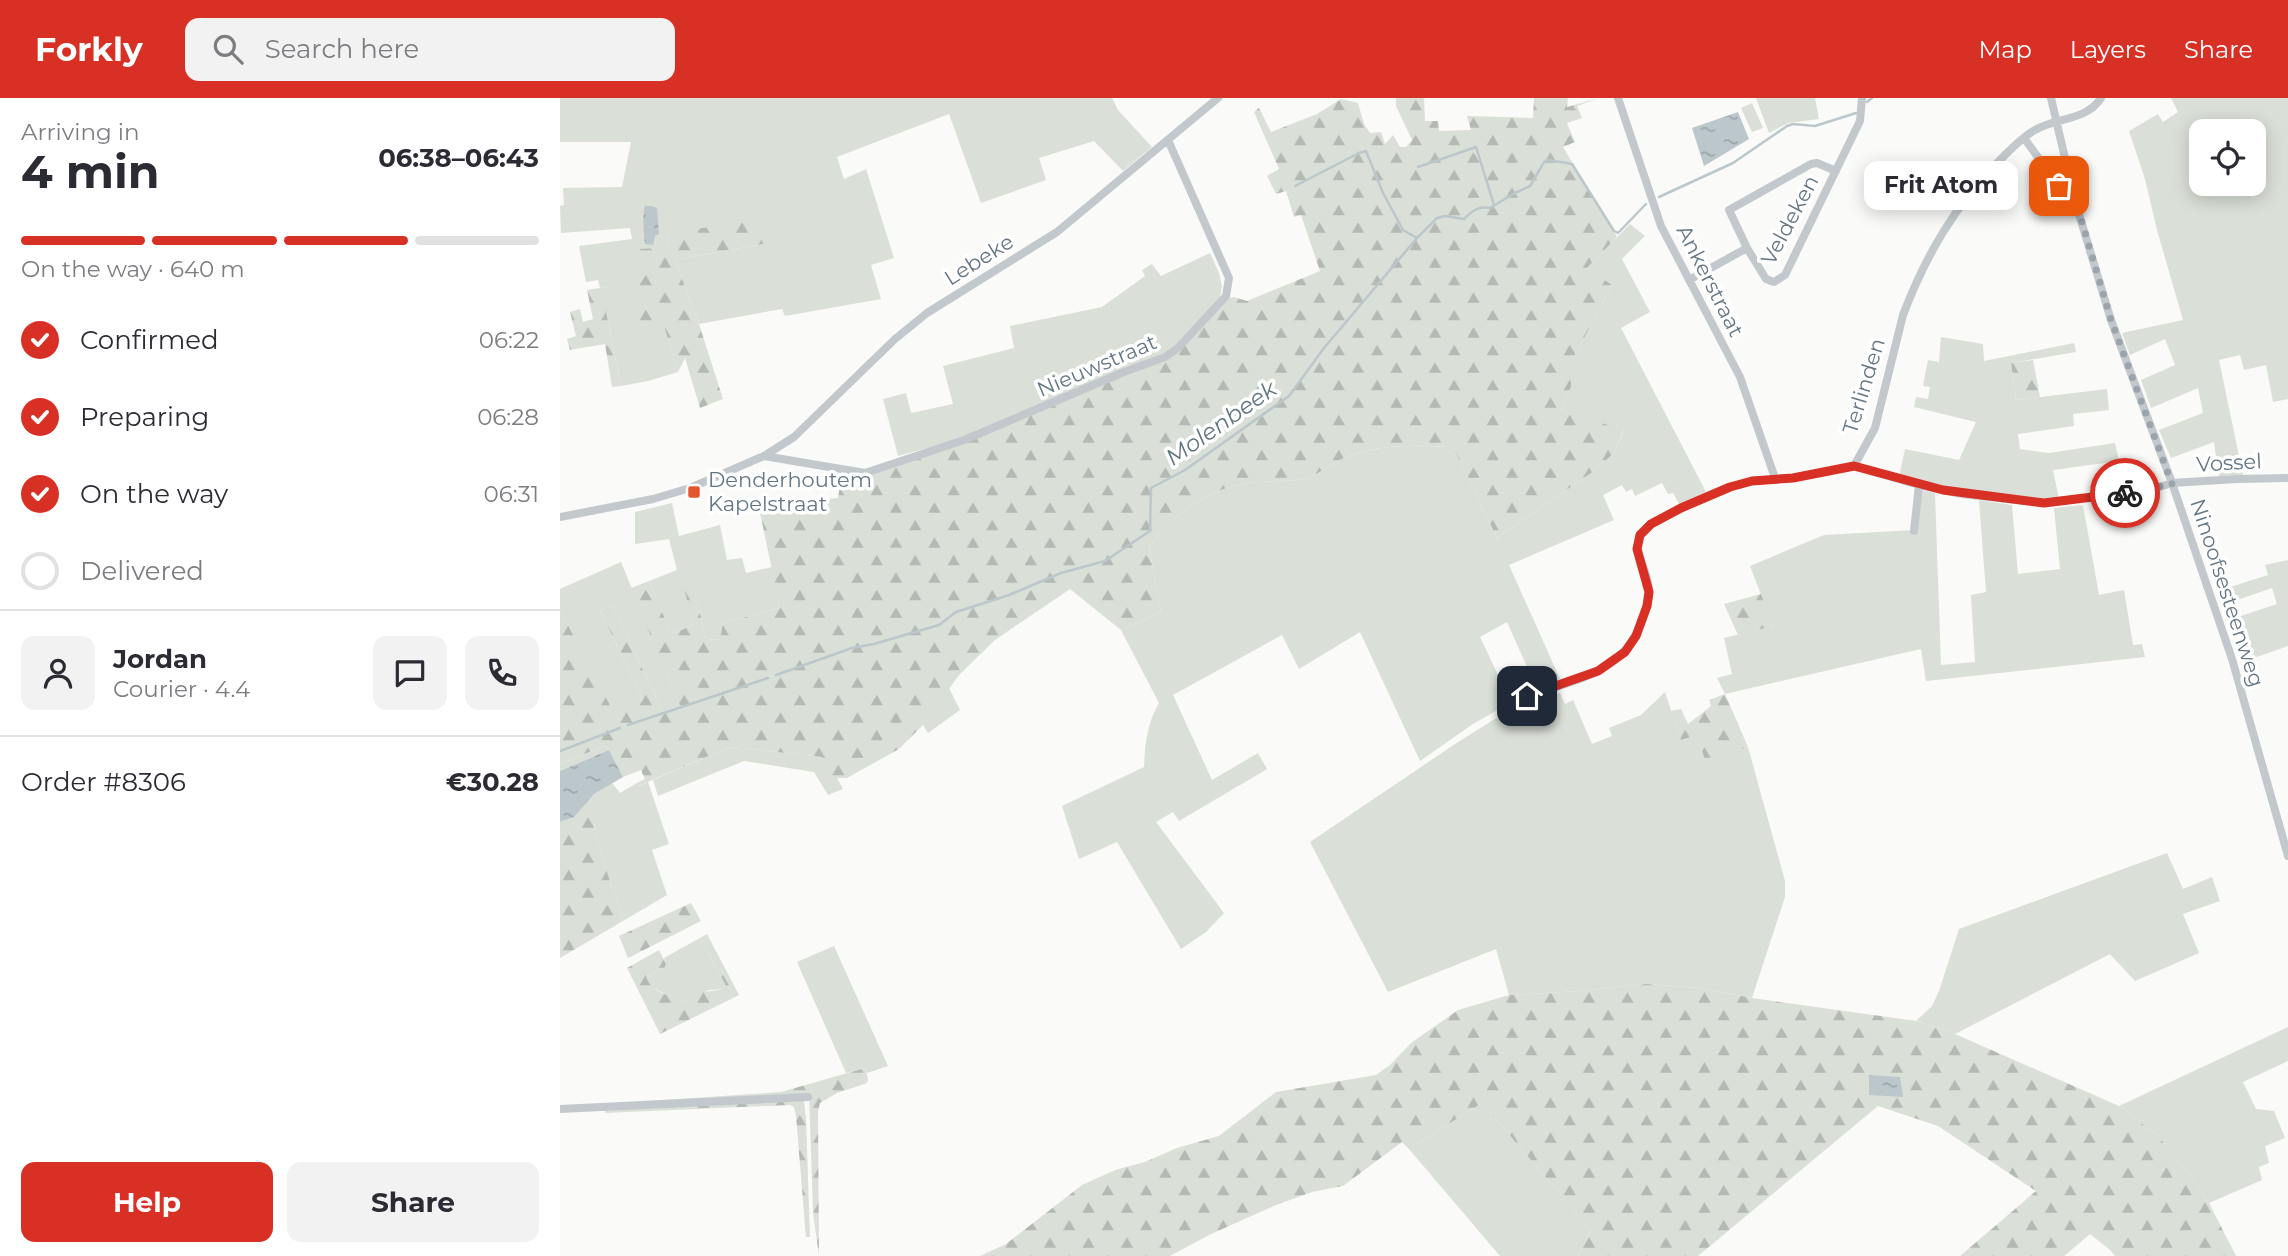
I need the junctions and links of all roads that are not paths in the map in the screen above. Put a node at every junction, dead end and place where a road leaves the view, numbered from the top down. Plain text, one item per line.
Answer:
1 (1219, 98) edge
2 (1618, 98) edge
3 (1862, 98) edge
4 (2051, 98) edge
5 (2101, 98) edge
6 (2056, 123) junction
7 (2024, 138) junction
8 (1168, 140) junction
9 (1836, 171) junction
10 (2071, 185) junction
11 (1747, 248) junction
12 (1689, 280) junction
13 (764, 456) junction
14 (1854, 466) junction
15 (1775, 478) junction
16 (2288, 478) edge
17 (2172, 484) junction
18 (1919, 485) junction
19 (560, 517) edge
20 (1914, 531) dead end
21 (1527, 696) dead end
22 (2288, 856) edge
23 (808, 1097) dead end
24 (560, 1109) edge

1 - 8 street, Lebeke
2 - 12 street, Ankerstraat
3 - 9 street, Veldeken
4 - 6 street, Ninoofsesteenweg
5 - 6 street, Terlinden
6 - 7 street, Terlinden
6 - 10 street, Ninoofsesteenweg
7 - 10 street
7 - 14 street, Terlinden
8 - 13 street, Lebeke
8 - 13 street, Nieuwstraat
9 - 11 street, Veldeken
9 - 11 street, Veldeken
10 - 17 street, Ninoofsesteenweg
11 - 12 street, Veldeken
12 - 15 street, Ankerstraat
13 - 19 street, Lebeke
14 - 15 street, Terlinden
14 - 18 street, Vossel
15 - 21 street, Terlinden
16 - 17 street, Vossel
17 - 18 street, Vossel
17 - 22 street, Ninoofsesteenweg
18 - 20 street
23 - 24 street

